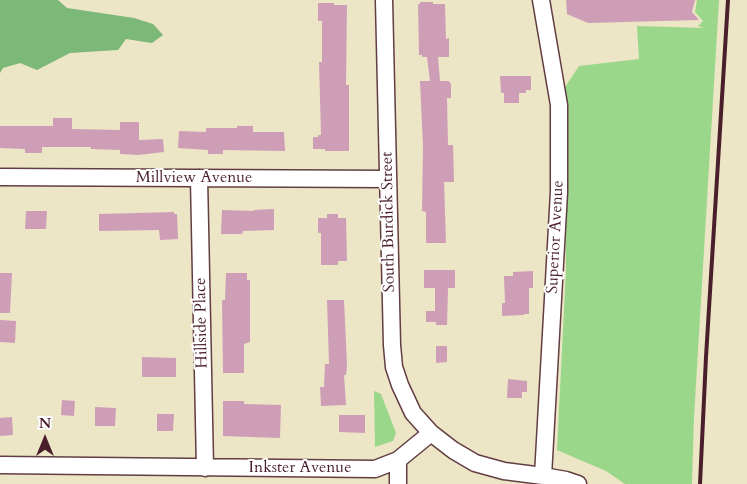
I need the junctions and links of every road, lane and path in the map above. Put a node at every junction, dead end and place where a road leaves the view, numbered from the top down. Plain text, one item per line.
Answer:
1 (384, 0) edge
2 (541, 0) edge
3 (0, 177) edge
4 (199, 178) junction
5 (388, 179) junction
6 (431, 433) junction
7 (398, 460) junction
8 (0, 465) edge
9 (205, 468) junction
10 (543, 476) junction
11 (398, 484) edge
12 (578, 484) edge

1 - 5 street, South Burdick Street
2 - 10 street, Superior Avenue
3 - 4 street, Millview Avenue
4 - 5 street, Millview Avenue
4 - 9 street, Hillside Place
5 - 6 street, South Burdick Street
6 - 7 street, Inkster Avenue
6 - 10 street
7 - 9 street, Inkster Avenue
7 - 11 street
8 - 9 street, Inkster Avenue
10 - 12 street

